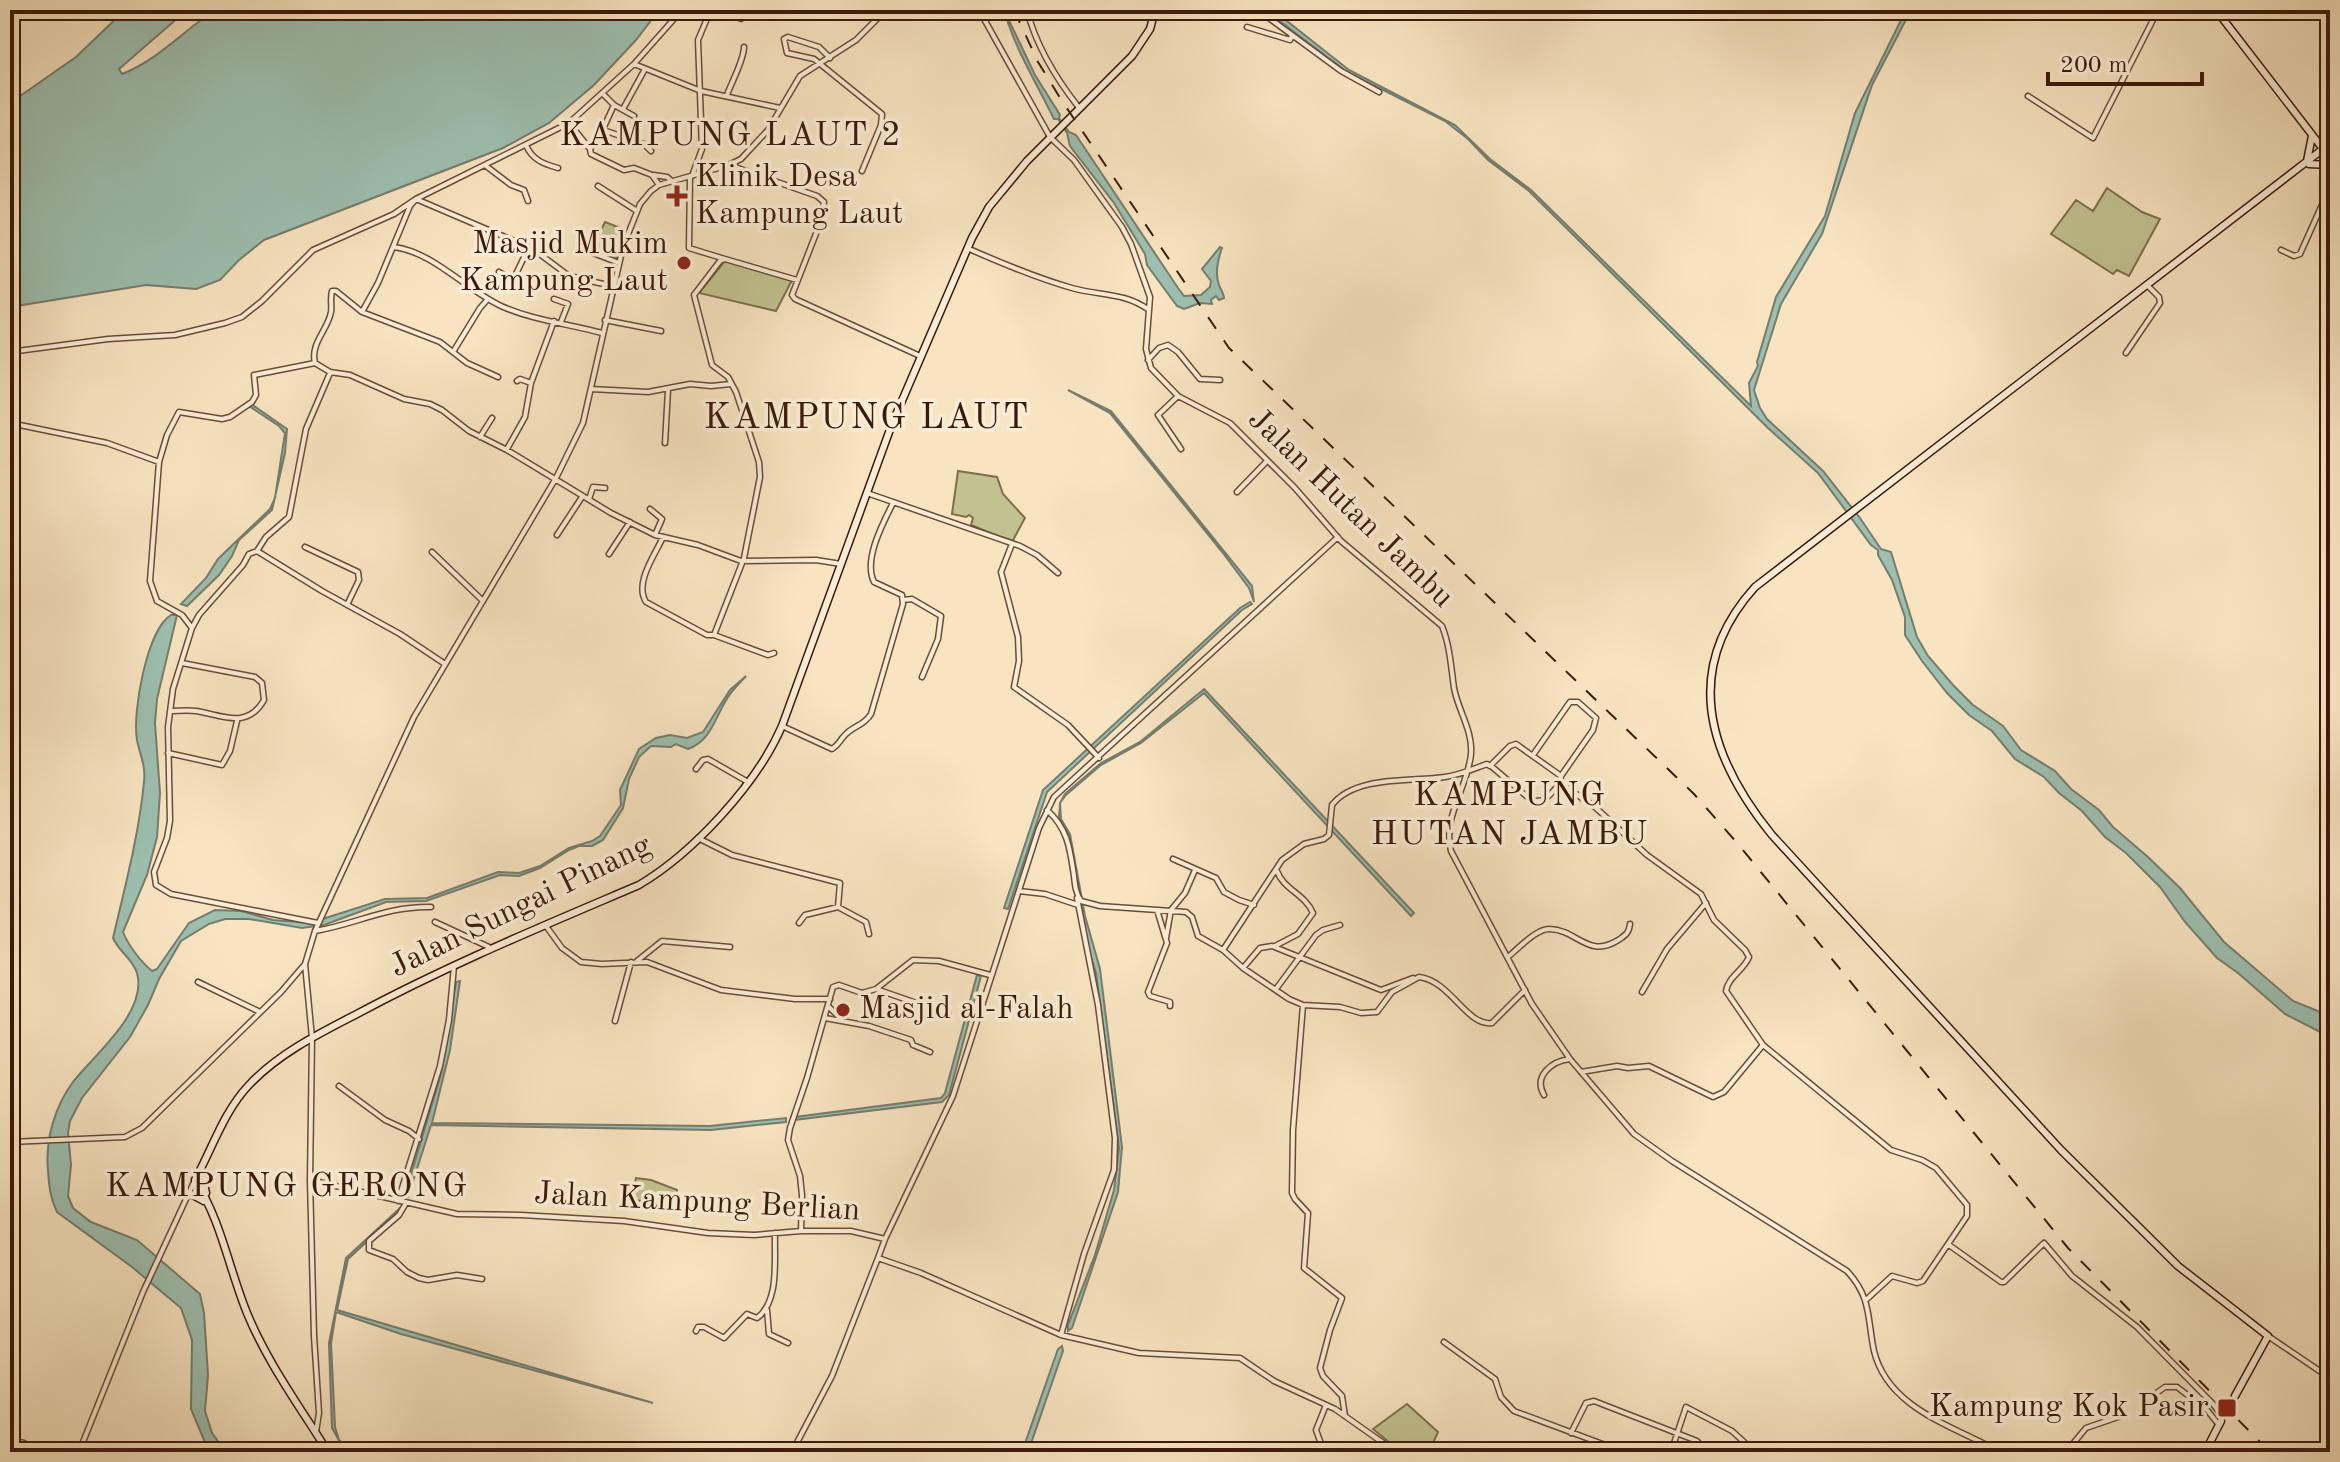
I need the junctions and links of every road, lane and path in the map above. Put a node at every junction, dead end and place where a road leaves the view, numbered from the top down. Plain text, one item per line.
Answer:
1 (682, 10) edge
2 (697, 10) edge
3 (724, 10) edge
4 (749, 10) edge
5 (886, 10) edge
6 (979, 10) edge
7 (1027, 10) edge
8 (1155, 10) edge
9 (1258, 10) edge
10 (2158, 10) edge
11 (2216, 10) edge
12 (1247, 27) dead end
13 (1293, 35) junction
14 (744, 47) dead end
15 (830, 58) junction
16 (820, 63) junction
17 (634, 64) junction
18 (645, 69) junction
19 (701, 91) junction
20 (1379, 92) dead end
21 (603, 94) junction
22 (727, 95) junction
23 (2028, 96) dead end
24 (614, 105) junction
25 (780, 108) junction
26 (623, 109) junction
27 (1078, 112) junction
28 (634, 116) dead end
29 (569, 123) junction
30 (603, 129) junction
31 (2312, 136) junction
32 (1050, 137) junction
33 (526, 145) junction
34 (590, 149) junction
35 (651, 151) dead end
36 (2326, 153) edge
37 (2308, 163) junction
38 (729, 165) junction
39 (2330, 165) edge
40 (486, 166) junction
41 (558, 168) dead end
42 (862, 171) dead end
43 (652, 175) junction
44 (691, 176) junction
45 (673, 182) junction
46 (659, 185) junction
47 (598, 186) dead end
48 (2330, 187) edge
49 (416, 199) junction
50 (528, 201) dead end
51 (637, 211) junction
52 (581, 232) dead end
53 (394, 247) junction
54 (529, 247) junction
55 (967, 248) junction
56 (2281, 250) dead end
57 (725, 259) junction
58 (619, 263) junction
59 (499, 272) dead end
60 (797, 280) junction
61 (2147, 285) junction
62 (613, 286) junction
63 (488, 299) junction
64 (554, 299) dead end
65 (1149, 310) junction
66 (362, 312) junction
67 (605, 320) junction
68 (554, 321) junction
69 (561, 322) junction
70 (661, 331) dead end
71 (602, 333) junction
72 (10, 352) edge
73 (453, 352) junction
74 (2126, 353) dead end
75 (920, 356) junction
76 (1147, 361) junction
77 (315, 363) junction
78 (330, 372) junction
79 (498, 377) dead end
80 (1220, 380) dead end
81 (517, 381) dead end
82 (531, 383) junction
83 (732, 383) junction
84 (591, 389) junction
85 (668, 390) junction
86 (1178, 396) junction
87 (492, 418) dead end
88 (10, 423) edge
89 (480, 437) junction
90 (665, 443) dead end
91 (1181, 449) dead end
92 (507, 450) junction
93 (159, 462) junction
94 (1266, 462) junction
95 (556, 478) junction
96 (605, 488) dead end
97 (1237, 492) dead end
98 (867, 493) junction
99 (582, 496) junction
100 (589, 499) junction
101 (893, 503) junction
102 (650, 509) dead end
103 (630, 522) junction
104 (557, 535) dead end
105 (655, 535) junction
106 (663, 537) junction
107 (1338, 537) junction
108 (1012, 544) junction
109 (305, 547) dead end
110 (257, 551) junction
111 (432, 552) dead end
112 (609, 554) dead end
113 (741, 561) junction
114 (841, 564) junction
115 (1058, 573) dead end
116 (903, 600) junction
117 (483, 601) junction
118 (347, 605) junction
119 (192, 628) junction
120 (714, 635) junction
121 (774, 653) dead end
122 (182, 663) junction
123 (445, 664) junction
124 (922, 677) dead end
125 (170, 711) junction
126 (237, 720) junction
127 (782, 726) junction
128 (168, 753) junction
129 (1533, 755) junction
130 (1099, 758) junction
131 (1490, 766) junction
132 (696, 769) dead end
133 (1468, 771) junction
134 (1561, 776) junction
135 (748, 782) junction
136 (1560, 783) junction
137 (1047, 810) junction
138 (698, 838) junction
139 (1173, 859) dead end
140 (1277, 869) junction
141 (1195, 870) junction
142 (1019, 891) junction
143 (1706, 903) junction
144 (1081, 905) junction
145 (1254, 905) junction
146 (431, 907) dead end
147 (838, 907) junction
148 (1157, 910) junction
149 (1171, 910) junction
150 (435, 922) dead end
151 (799, 923) dead end
152 (544, 924) junction
153 (1630, 924) dead end
154 (1340, 925) dead end
155 (317, 927) junction
156 (869, 934) dead end
157 (1166, 938) junction
158 (1275, 946) junction
159 (489, 947) junction
160 (730, 947) dead end
161 (1223, 950) junction
162 (1299, 956) junction
163 (1509, 956) junction
164 (634, 962) junction
165 (305, 964) junction
166 (453, 964) junction
167 (1243, 968) junction
168 (990, 975) junction
169 (1419, 977) junction
170 (198, 982) dead end
171 (876, 989) junction
172 (1276, 990) junction
173 (1525, 990) junction
174 (1642, 992) dead end
175 (830, 999) junction
176 (1303, 1005) junction
177 (828, 1006) junction
178 (1170, 1006) dead end
179 (260, 1012) junction
180 (948, 1014) dead end
181 (825, 1018) junction
182 (615, 1021) dead end
183 (843, 1021) junction
184 (312, 1038) junction
185 (1763, 1045) junction
186 (930, 1052) dead end
187 (1570, 1059) junction
188 (1581, 1073) junction
189 (339, 1086) dead end
190 (1544, 1095) dead end
191 (419, 1139) junction
192 (10, 1142) edge
193 (201, 1169) junction
194 (195, 1180) junction
195 (310, 1180) junction
196 (189, 1193) junction
197 (398, 1201) junction
198 (406, 1203) junction
199 (208, 1204) junction
200 (801, 1231) junction
201 (775, 1233) junction
202 (885, 1239) junction
203 (1949, 1245) junction
204 (878, 1258) junction
205 (482, 1279) dead end
206 (1867, 1299) junction
207 (767, 1308) junction
208 (696, 1331) dead end
209 (1061, 1335) junction
210 (2268, 1336) junction
211 (1444, 1342) dead end
212 (788, 1343) dead end
213 (2330, 1378) edge
214 (10, 1394) edge
215 (2155, 1394) dead end
216 (2235, 1396) dead end
217 (1326, 1405) junction
218 (1345, 1416) junction
219 (2118, 1417) dead end
220 (2220, 1423) junction
221 (10, 1426) edge
222 (316, 1432) junction
223 (1571, 1433) junction
224 (1677, 1433) junction
225 (10, 1437) edge
226 (1389, 1450) edge
227 (80, 1451) edge
228 (1711, 1451) edge
229 (25, 1452) edge
230 (149, 1452) edge
231 (328, 1452) edge
232 (792, 1452) edge
233 (1324, 1452) edge
234 (1396, 1452) edge
235 (1624, 1452) edge
236 (1671, 1452) edge
237 (1755, 1452) edge
238 (2000, 1452) edge
239 (2066, 1452) edge
240 (2205, 1452) edge

1 - 17 street
2 - 19 street
3 - 4 street
5 - 15 street
6 - 32 street
7 - 27 street
8 - 27 street, Jalan Sungai Pinang
9 - 13 street
10 - 23 street
11 - 31 street
12 - 13 street
13 - 20 street
14 - 22 street
15 - 16 street
15 - 16 street
16 - 25 street
16 - 42 street
17 - 18 street
17 - 21 street
18 - 19 street
18 - 26 street
19 - 22 street
19 - 44 street
21 - 24 street
21 - 29 street
22 - 25 street
24 - 26 street
24 - 30 street
25 - 38 street
26 - 28 street
27 - 32 street, Jalan Sungai Pinang
29 - 33 street
29 - 34 street
30 - 34 street
30 - 35 street
31 - 36 street
31 - 37 street
32 - 55 street, Jalan Sungai Pinang
32 - 65 street
33 - 40 street
33 - 41 street
34 - 43 street
36 - 37 street
37 - 39 street
37 - 61 street
38 - 44 street
38 - 60 street
40 - 49 street
40 - 50 street
43 - 45 street
43 - 46 street
44 - 45 street
44 - 57 street
45 - 46 street
46 - 51 street
47 - 51 street
48 - 56 street
49 - 53 street
49 - 54 street
49 - 72 street
51 - 58 street
52 - 58 street
53 - 63 street
53 - 66 street
54 - 59 street
54 - 62 street
55 - 65 street
55 - 75 street, Jalan Sungai Pinang
57 - 60 street
57 - 83 street
58 - 62 street
60 - 75 street
61 - 74 street
61 - 210 street
62 - 67 street
63 - 68 street
63 - 73 street
64 - 69 street
65 - 76 street
66 - 73 street
66 - 77 street
67 - 70 street
67 - 71 street
68 - 69 street
68 - 82 street
69 - 71 street
71 - 84 street
73 - 79 street
75 - 98 street, Jalan Sungai Pinang
76 - 80 street
76 - 86 street, Jalan Hutan Jambu
77 - 78 street
77 - 93 street
78 - 89 street
78 - 110 street
81 - 82 street
82 - 92 street
83 - 85 street
83 - 113 street
84 - 85 street
84 - 95 street
85 - 90 street
86 - 91 street
86 - 94 street, Jalan Hutan Jambu
87 - 89 street
88 - 93 street
89 - 92 street
92 - 95 street
93 - 119 street
94 - 97 street
94 - 107 street, Jalan Hutan Jambu
95 - 99 street
95 - 117 street
96 - 100 street
98 - 101 street
98 - 114 street, Jalan Sungai Pinang
99 - 100 street
99 - 104 street
100 - 103 street
101 - 108 street
101 - 116 street
102 - 105 street
103 - 105 street
103 - 112 street
105 - 106 street
106 - 113 street
106 - 120 street
107 - 130 street
107 - 133 street, Jalan Hutan Jambu
108 - 115 street
108 - 130 street
109 - 118 street
110 - 118 street
110 - 119 street
111 - 117 street
113 - 114 street
113 - 120 street
114 - 127 street, Jalan Sungai Pinang
116 - 124 street
116 - 127 street
117 - 123 street
118 - 123 street
119 - 122 street
120 - 121 street
122 - 125 street
122 - 126 street
123 - 155 street
125 - 126 street
125 - 128 street
126 - 128 street
127 - 135 street, Jalan Sungai Pinang
128 - 155 street
129 - 131 street
129 - 134 street
129 - 134 street
130 - 137 street
131 - 133 street
131 - 136 street
132 - 135 street
133 - 140 street
133 - 163 street, Jalan Hutan Jambu
134 - 136 street
135 - 138 street, Jalan Sungai Pinang
136 - 143 street
137 - 142 street
137 - 144 street
138 - 147 street
138 - 152 street, Jalan Sungai Pinang
139 - 141 street
140 - 145 street
140 - 158 street
141 - 145 street
141 - 149 street
142 - 144 street
142 - 168 street
143 - 174 street
143 - 185 street
144 - 148 street
144 - 209 street
145 - 161 street
146 - 155 street
147 - 151 street
147 - 156 street
148 - 149 street
148 - 157 street
149 - 157 street
149 - 161 street
150 - 159 street
152 - 159 street, Jalan Sungai Pinang
152 - 164 street
153 - 163 street
154 - 162 street
155 - 165 street
157 - 178 street
158 - 162 street
158 - 167 street
159 - 166 street, Jalan Sungai Pinang
160 - 164 street
161 - 167 street
162 - 169 street
162 - 172 street
163 - 173 street, Jalan Hutan Jambu
164 - 175 street
164 - 182 street
165 - 179 street
165 - 184 street
166 - 184 street, Jalan Sungai Pinang
166 - 191 street
167 - 172 street
168 - 171 street
168 - 202 street
169 - 173 street
169 - 176 street
170 - 179 street
171 - 175 street
171 - 180 street
172 - 176 street
173 - 187 street, Jalan Hutan Jambu
175 - 177 street
176 - 218 street
177 - 181 street
177 - 183 street
179 - 192 street
181 - 183 street
181 - 200 street
183 - 186 street
184 - 193 street, Jalan Sungai Pinang
184 - 195 street
185 - 188 street
185 - 203 street
187 - 188 street, Jalan Hutan Jambu
187 - 190 street
188 - 206 street, Jalan Hutan Jambu
189 - 191 street
191 - 197 street
193 - 194 street, Jalan Sungai Pinang
193 - 199 street
194 - 196 street, Jalan Sungai Pinang
194 - 199 street
195 - 197 street, Jalan Kampung Berlian
195 - 222 street
196 - 199 street
196 - 227 street, Jalan Sungai Pinang
197 - 198 street, Jalan Kampung Berlian
198 - 201 street, Jalan Kampung Berlian
198 - 205 street
199 - 222 street
200 - 201 street, Jalan Kampung Berlian
200 - 202 street, Jalan Kampung Berlian
201 - 207 street
202 - 204 street, Jalan Kampung Berlian
203 - 206 street
203 - 220 street
204 - 209 street, Jalan Kampung Berlian
204 - 232 street
206 - 238 street
207 - 208 street
207 - 212 street
209 - 217 street, Jalan Kampung Berlian
210 - 213 street
210 - 216 street
211 - 223 street
214 - 221 street
215 - 220 street
217 - 218 street, Jalan Kampung Berlian
217 - 233 street
218 - 226 street, Jalan Kampung Berlian
219 - 239 street
220 - 240 street
222 - 231 street
223 - 224 street
223 - 235 street
224 - 228 street
224 - 236 street
224 - 237 street
225 - 229 street
226 - 234 street, Jalan Kampung Berlian
227 - 230 street

